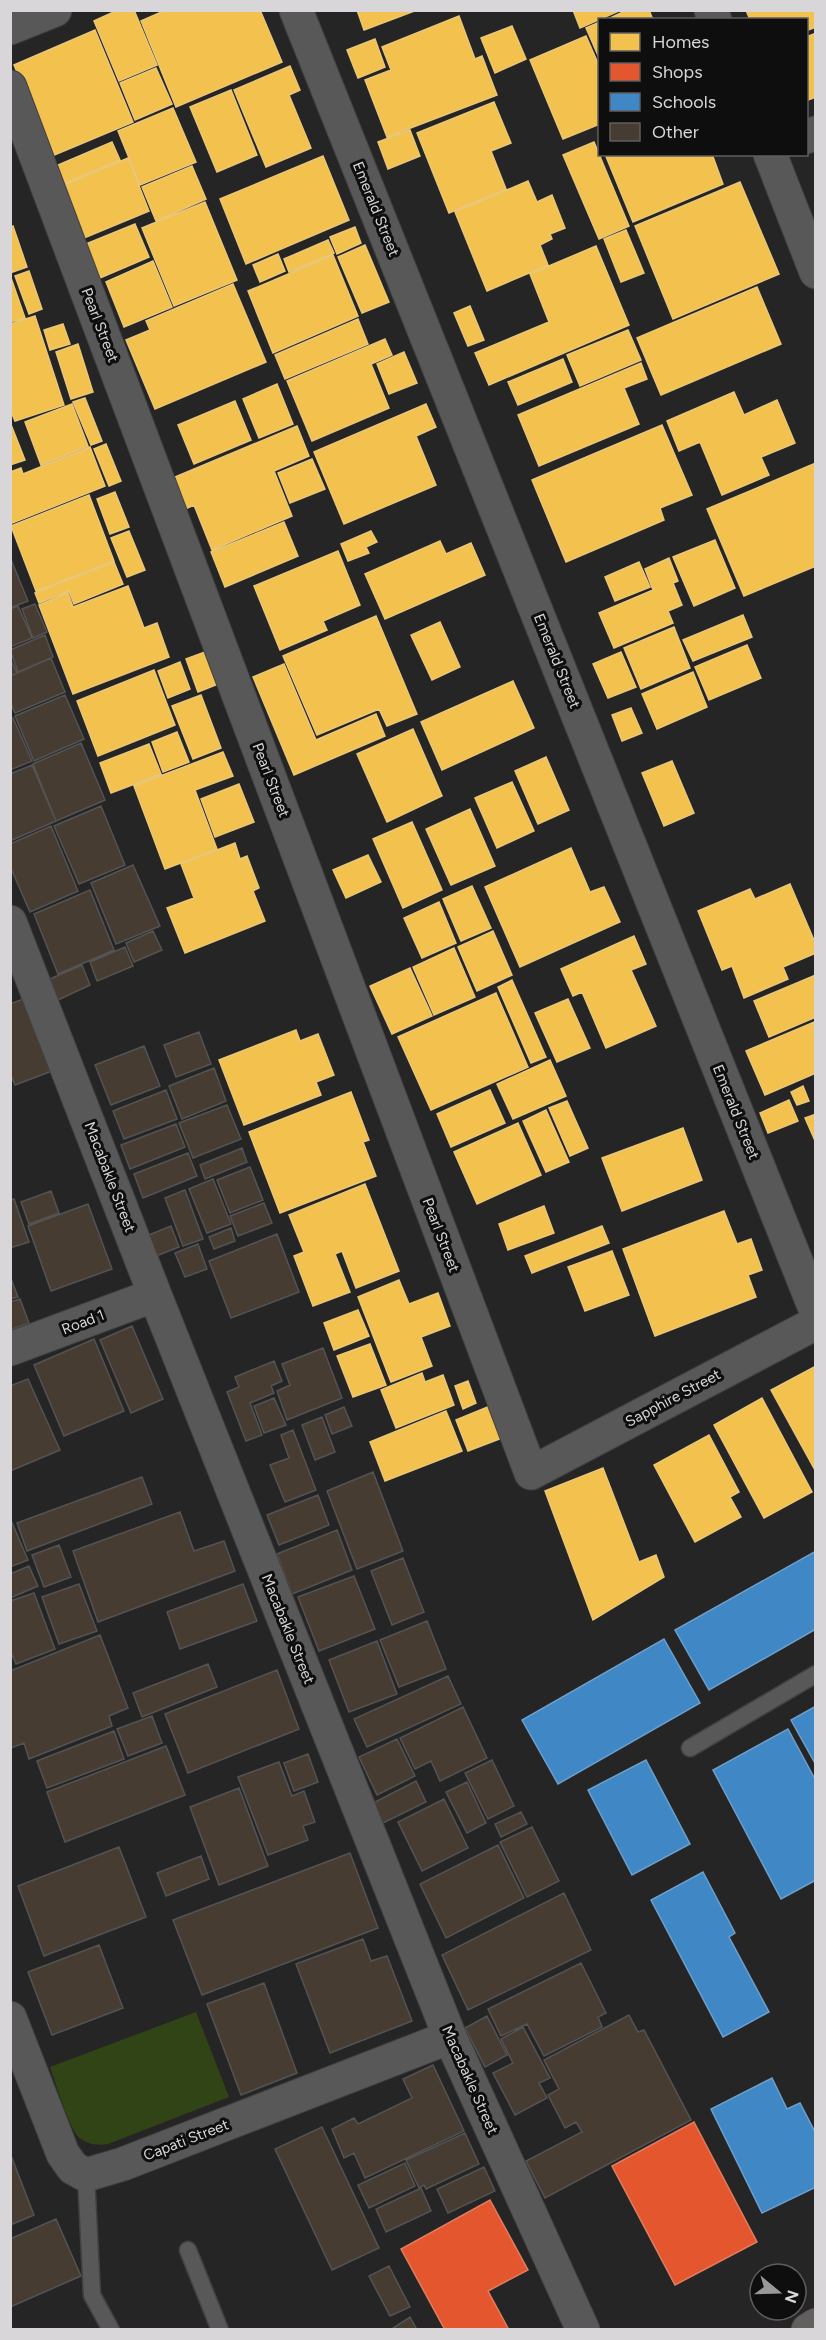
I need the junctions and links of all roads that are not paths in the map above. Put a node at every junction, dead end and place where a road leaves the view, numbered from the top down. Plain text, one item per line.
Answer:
1 (55, 10) edge
2 (296, 10) edge
3 (10, 28) edge
4 (10, 87) edge
5 (771, 156) edge
6 (816, 272) edge
7 (10, 922) edge
8 (155, 1294) junction
9 (816, 1311) edge
10 (816, 1323) edge
11 (10, 1349) edge
12 (531, 1473) joint
13 (816, 1674) edge
14 (690, 1748) dead end
15 (10, 2018) edge
16 (450, 2037) junction
17 (86, 2175) junction
18 (188, 2250) dead end
19 (816, 2325) edge
20 (111, 2330) edge
21 (220, 2330) edge
22 (583, 2330) edge
23 (808, 2330) edge

1 - 3 street
2 - 9 street, Emerald Street
4 - 12 street, Pearl Street
5 - 6 street
7 - 8 street, Macabakle Street
8 - 11 street, Road 1
8 - 16 street, Macabakle Street
10 - 12 street, Sapphire Street
13 - 14 lane
15 - 17 street
16 - 17 street, Capati Street
16 - 22 street, Macabakle Street
17 - 20 lane
18 - 21 lane
19 - 23 highway

